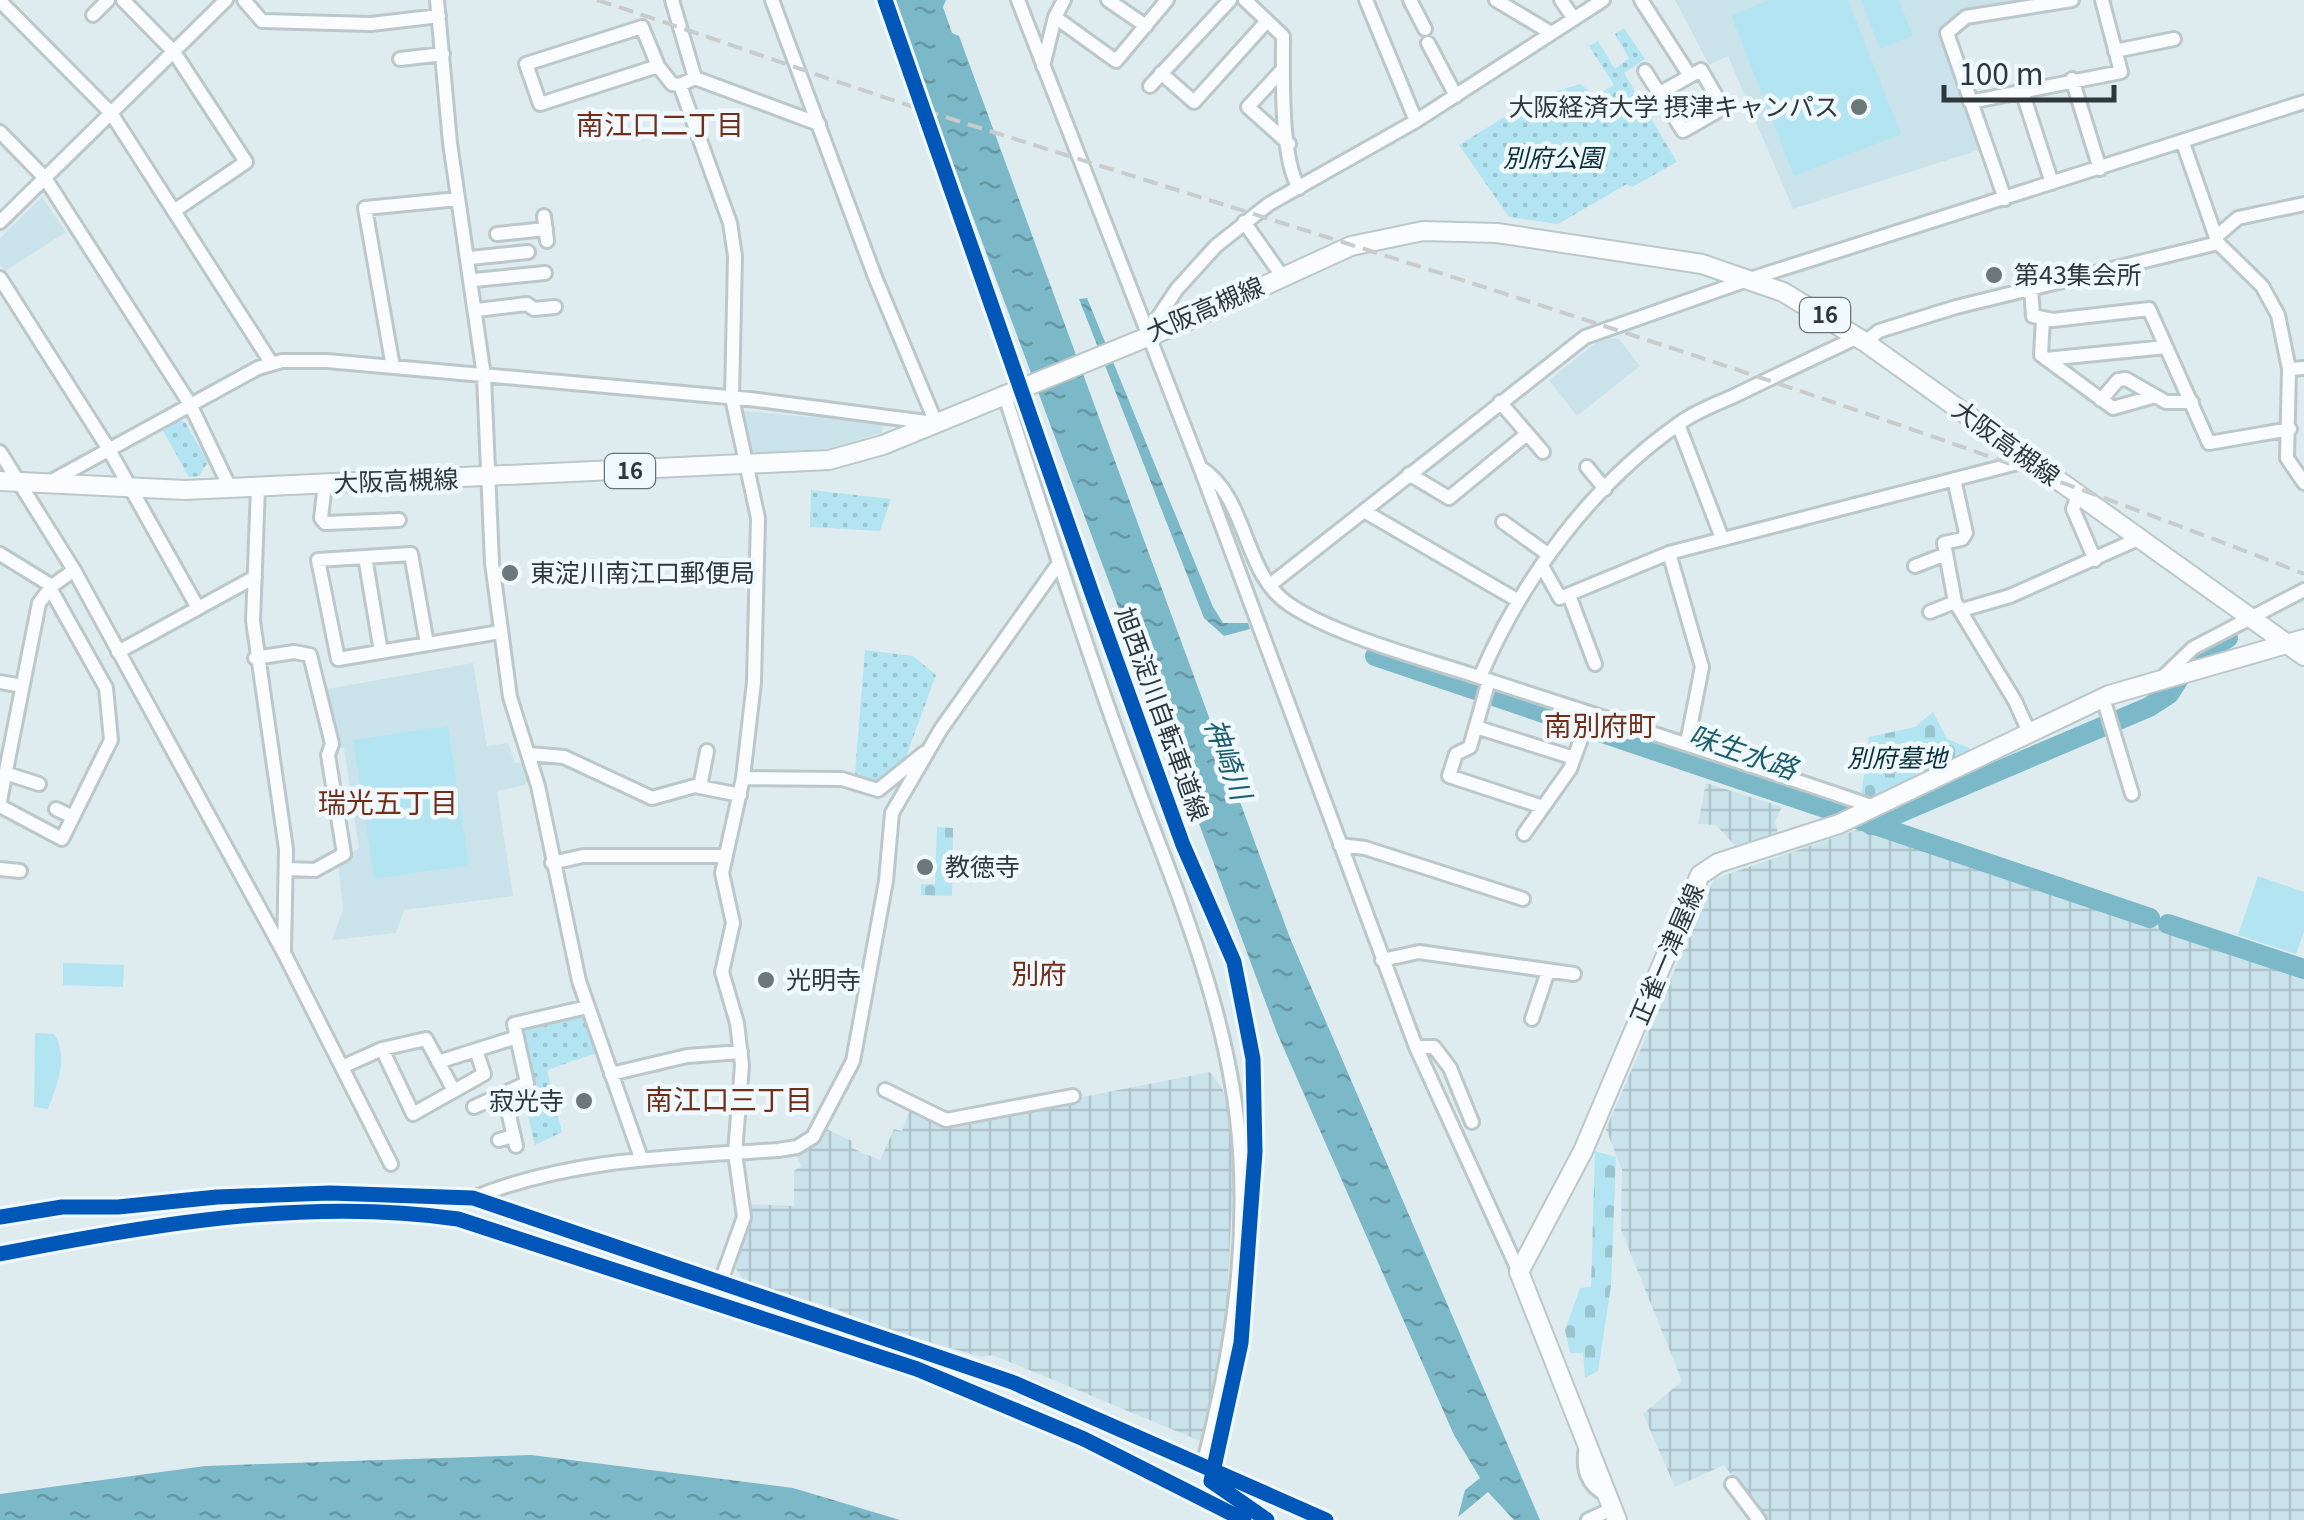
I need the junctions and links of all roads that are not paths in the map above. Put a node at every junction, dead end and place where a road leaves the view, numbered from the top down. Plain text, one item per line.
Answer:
1 (108, 0) edge
2 (122, 0) edge
3 (226, 0) edge
4 (244, 0) edge
5 (437, 0) edge
6 (672, 0) edge
7 (772, 0) edge
8 (1018, 0) edge
9 (1064, 0) edge
10 (1108, 0) edge
11 (1168, 0) edge
12 (1230, 0) edge
13 (1245, 0) edge
14 (1366, 0) edge
15 (1410, 0) edge
16 (1496, 0) edge
17 (1562, 0) edge
18 (1603, 0) edge
19 (1641, 0) edge
20 (2072, 0) edge
21 (2102, 0) edge
22 (0, 1) edge
23 (93, 15) dead end
24 (439, 16) junction
25 (1055, 17) junction
26 (1574, 20) junction
27 (1267, 21) junction
28 (1146, 26) junction
29 (1551, 33) junction
30 (2174, 39) dead end
31 (2115, 51) junction
32 (174, 52) junction
33 (442, 54) junction
34 (400, 58) dead end
35 (658, 66) junction
36 (1044, 66) junction
37 (1283, 69) junction
38 (1645, 71) dead end
39 (1162, 73) junction
40 (1690, 76) junction
41 (695, 78) junction
42 (2072, 79) junction
43 (680, 86) junction
44 (1150, 86) dead end
45 (2022, 90) junction
46 (1660, 93) junction
47 (1456, 96) junction
48 (1970, 102) junction
49 (2304, 102) edge
50 (111, 114) junction
51 (1416, 121) junction
52 (819, 124) junction
53 (0, 132) edge
54 (2183, 142) junction
55 (1289, 144) junction
56 (2100, 168) junction
57 (45, 178) junction
58 (2052, 184) junction
59 (1298, 188) junction
60 (458, 199) junction
61 (2004, 199) junction
62 (2304, 204) edge
63 (174, 211) junction
64 (0, 221) edge
65 (1244, 222) junction
66 (545, 229) dead end
67 (516, 232) junction
68 (498, 234) dead end
69 (2217, 240) junction
70 (470, 258) junction
71 (531, 263) junction
72 (1282, 276) junction
73 (0, 278) edge
74 (1750, 278) junction
75 (474, 280) junction
76 (2031, 287) junction
77 (555, 307) dead end
78 (477, 310) junction
79 (2043, 318) junction
80 (1140, 337) junction
81 (1862, 339) junction
82 (2166, 346) junction
83 (2046, 359) junction
84 (272, 364) junction
85 (393, 367) junction
86 (2288, 368) junction
87 (2304, 368) edge
88 (484, 376) junction
89 (1010, 391) junction
90 (2152, 397) junction
91 (732, 398) junction
92 (2101, 400) junction
93 (1500, 402) junction
94 (2192, 402) junction
95 (190, 404) junction
96 (936, 424) junction
97 (1678, 424) junction
98 (2295, 427) edge
99 (1528, 434) junction
100 (108, 448) junction
101 (0, 452) edge
102 (1543, 452) dead end
103 (2029, 460) junction
104 (747, 466) junction
105 (1200, 467) junction
106 (1587, 467) dead end
107 (0, 472) edge
108 (1409, 474) junction
109 (487, 478) junction
110 (1954, 479) junction
111 (9, 482) edge
112 (2304, 483) edge
113 (324, 484) junction
114 (45, 485) junction
115 (258, 487) junction
116 (230, 488) junction
117 (1605, 489) junction
118 (131, 490) junction
119 (2078, 496) junction
120 (1364, 511) junction
121 (399, 520) dead end
122 (1503, 522) dead end
123 (1722, 538) junction
124 (2138, 539) junction
125 (1669, 553) junction
126 (0, 554) edge
127 (1946, 554) junction
128 (365, 557) junction
129 (1546, 560) junction
130 (2095, 560) junction
131 (1059, 563) junction
132 (1915, 566) dead end
133 (74, 570) junction
134 (255, 577) junction
135 (1270, 585) junction
136 (51, 587) junction
137 (2304, 590) edge
138 (1569, 594) junction
139 (1518, 600) junction
140 (1959, 606) junction
141 (198, 608) junction
142 (1930, 612) dead end
143 (2248, 616) junction
144 (500, 632) junction
145 (2304, 639) edge
146 (2284, 643) junction
147 (427, 644) junction
148 (118, 652) junction
149 (381, 652) junction
150 (2304, 656) edge
151 (255, 658) junction
152 (1595, 664) dead end
153 (129, 672) junction
154 (2177, 674) junction
155 (1484, 679) junction
156 (0, 682) edge
157 (22, 686) junction
158 (105, 686) junction
159 (2103, 698) junction
160 (1590, 714) junction
161 (1476, 727) junction
162 (2028, 732) junction
163 (1686, 743) junction
164 (930, 748) junction
165 (707, 750) dead end
166 (529, 754) junction
167 (1574, 758) junction
168 (5, 773) junction
169 (744, 778) junction
170 (39, 784) dead end
171 (700, 787) junction
172 (2132, 794) dead end
173 (740, 795) junction
174 (0, 804) edge
175 (1544, 807) junction
176 (56, 809) dead end
177 (1867, 810) junction
178 (73, 816) junction
179 (1524, 834) dead end
180 (1340, 845) junction
181 (723, 856) junction
182 (552, 863) junction
183 (0, 869) edge
184 (287, 869) junction
185 (20, 870) dead end
186 (1524, 899) dead end
187 (284, 953) junction
188 (1382, 960) junction
189 (1548, 971) junction
190 (1574, 974) dead end
191 (587, 1007) junction
192 (1532, 1019) dead end
193 (517, 1037) junction
194 (382, 1048) junction
195 (1416, 1048) junction
196 (476, 1050) junction
197 (740, 1052) junction
198 (438, 1062) junction
199 (342, 1068) junction
200 (611, 1074) junction
201 (453, 1089) junction
202 (885, 1090) dead end
203 (504, 1093) junction
204 (1073, 1096) dead end
205 (474, 1106) dead end
206 (1472, 1122) dead end
207 (499, 1140) dead end
208 (735, 1153) junction
209 (641, 1158) junction
210 (391, 1164) dead end
211 (473, 1198) junction
212 (0, 1216) edge
213 (1519, 1272) junction
214 (722, 1281) junction
215 (1202, 1466) junction
216 (1732, 1484) dead end
217 (1612, 1508) edge
218 (1326, 1520) edge
219 (1588, 1520) edge
220 (1759, 1520) edge

1 - 23 street
2 - 32 street
3 - 32 street
4 - 24 street
5 - 24 street
6 - 41 street
7 - 52 street
8 - 36 street
9 - 25 street
10 - 28 street
11 - 28 street
12 - 39 street
13 - 27 street
14 - 51 street
15 - 47 street
16 - 29 street
17 - 26 street
18 - 26 street
19 - 40 street
20 - 48 street
21 - 31 street
22 - 50 street
24 - 33 street
25 - 28 street
25 - 36 street
26 - 29 street
27 - 37 street
27 - 39 street
29 - 47 street
30 - 31 street
31 - 42 street
32 - 50 street
32 - 63 street
33 - 34 street
33 - 60 street
35 - 35 street
35 - 43 street
36 - 80 street
37 - 55 street
37 - 55 street
38 - 46 street
39 - 44 street
40 - 46 street
40 - 46 street
41 - 43 street
41 - 52 street
42 - 45 street
42 - 56 street
43 - 91 street
45 - 48 street
45 - 58 street
47 - 51 street
48 - 61 street
49 - 54 street
50 - 57 street
50 - 63 street
51 - 59 street
52 - 96 street
53 - 57 street
54 - 56 street
54 - 69 street
55 - 59 street
56 - 58 street
57 - 64 street
57 - 95 street
58 - 61 street
59 - 65 street
60 - 70 street
60 - 85 street
61 - 74 street
62 - 69 street
63 - 84 street
65 - 72 street
65 - 80 street
66 - 67 street
67 - 68 street
67 - 71 street
69 - 76 street
69 - 86 street
70 - 71 street
70 - 75 street
71 - 75 street
72 - 74 main road, 大阪高槻線 / 16
72 - 80 main road, 大阪高槻線 / 16
73 - 100 street
74 - 81 main road, 大阪高槻線 / 16
74 - 93 street
75 - 78 street
76 - 79 street
76 - 81 street
77 - 78 street
78 - 88 street
79 - 82 street
79 - 83 street
80 - 89 main road, 大阪高槻線 / 16
80 - 105 street
81 - 97 street
81 - 103 main road, 大阪高槻線 / 16
82 - 83 street
82 - 94 street
83 - 92 street
84 - 85 street
84 - 95 street
85 - 88 street
86 - 87 street
86 - 98 street
88 - 91 street
88 - 109 street
89 - 96 main road, 大阪高槻線 / 16
89 - 131 street
90 - 92 street
90 - 92 street
90 - 94 street
91 - 96 street
91 - 104 street
93 - 99 street
93 - 108 street
94 - 98 street
95 - 100 street
95 - 116 street
96 - 104 main road, 大阪高槻線 / 16
97 - 117 street
97 - 123 street
98 - 112 street
99 - 102 street
99 - 108 street
100 - 114 street
100 - 118 street
101 - 111 street
103 - 110 street
103 - 119 main road, 大阪高槻線 / 16
104 - 109 main road, 大阪高槻線 / 16
104 - 169 street
105 - 135 street
105 - 180 street
106 - 117 street
107 - 111 street
108 - 120 street
109 - 113 main road, 大阪高槻線 / 16
109 - 144 street
110 - 123 street
110 - 127 street
111 - 114 main road, 大阪高槻線 / 16
111 - 133 street
113 - 115 main road, 大阪高槻線 / 16
113 - 121 street
114 - 118 main road, 大阪高槻線 / 16
115 - 116 main road, 大阪高槻線 / 16
115 - 134 street
116 - 118 main road, 大阪高槻線 / 16
117 - 129 street
118 - 141 street
119 - 124 main road, 大阪高槻線 / 16
119 - 130 street
120 - 135 street
120 - 139 street
122 - 129 street
123 - 125 street
124 - 130 street
124 - 143 main road, 大阪高槻線 / 16
125 - 138 street
125 - 163 street
126 - 136 street
127 - 132 street
127 - 140 street
128 - 147 street
128 - 149 street
128 - 149 street
129 - 138 street
129 - 139 street
130 - 140 street
131 - 164 street
131 - 215 street
133 - 136 street
133 - 148 street
134 - 141 street
134 - 151 street
135 - 155 street
136 - 157 street
136 - 158 street
137 - 143 street
138 - 152 street
139 - 155 street
140 - 142 street
140 - 162 street
141 - 148 street
143 - 146 main road, 大阪高槻線 / 16
143 - 154 street
144 - 147 street
144 - 166 street
145 - 146 main road, 正雀一津屋線
146 - 150 main road, 大阪高槻線 / 16
146 - 154 main road, 正雀一津屋線
147 - 149 street
148 - 153 street
151 - 184 street
151 - 184 street
153 - 158 street
153 - 187 street
154 - 159 main road, 正雀一津屋線
155 - 160 street
155 - 161 street
156 - 157 street
157 - 168 street
158 - 178 street
159 - 162 main road, 正雀一津屋線
159 - 172 street
160 - 163 street
160 - 167 street
161 - 167 street
161 - 175 street
162 - 177 main road, 正雀一津屋線
163 - 177 street
164 - 169 street
164 - 208 street
165 - 171 street
166 - 171 street
166 - 182 street
167 - 175 street
168 - 170 street
168 - 174 street
169 - 173 street
171 - 173 street
173 - 181 street
174 - 178 street
175 - 179 street
176 - 178 street
177 - 213 main road, 正雀一津屋線
180 - 186 street
180 - 188 street
181 - 182 street
181 - 197 street
182 - 191 street
183 - 185 street
184 - 187 street
187 - 199 street
188 - 189 street
188 - 195 street
189 - 190 street
189 - 192 street
191 - 193 street
191 - 200 street
193 - 196 street
193 - 203 street
194 - 198 street
194 - 199 street
194 - 201 street
195 - 206 street
195 - 213 street
196 - 198 street
196 - 201 street
197 - 200 street
197 - 208 street
198 - 201 street
199 - 210 street
200 - 209 street
202 - 204 street
203 - 205 street
203 - 207 street
208 - 209 street
208 - 214 street
209 - 211 street
211 - 212 street
211 - 214 street
213 - 217 main road
214 - 215 street
215 - 218 street
216 - 220 street
217 - 219 street

